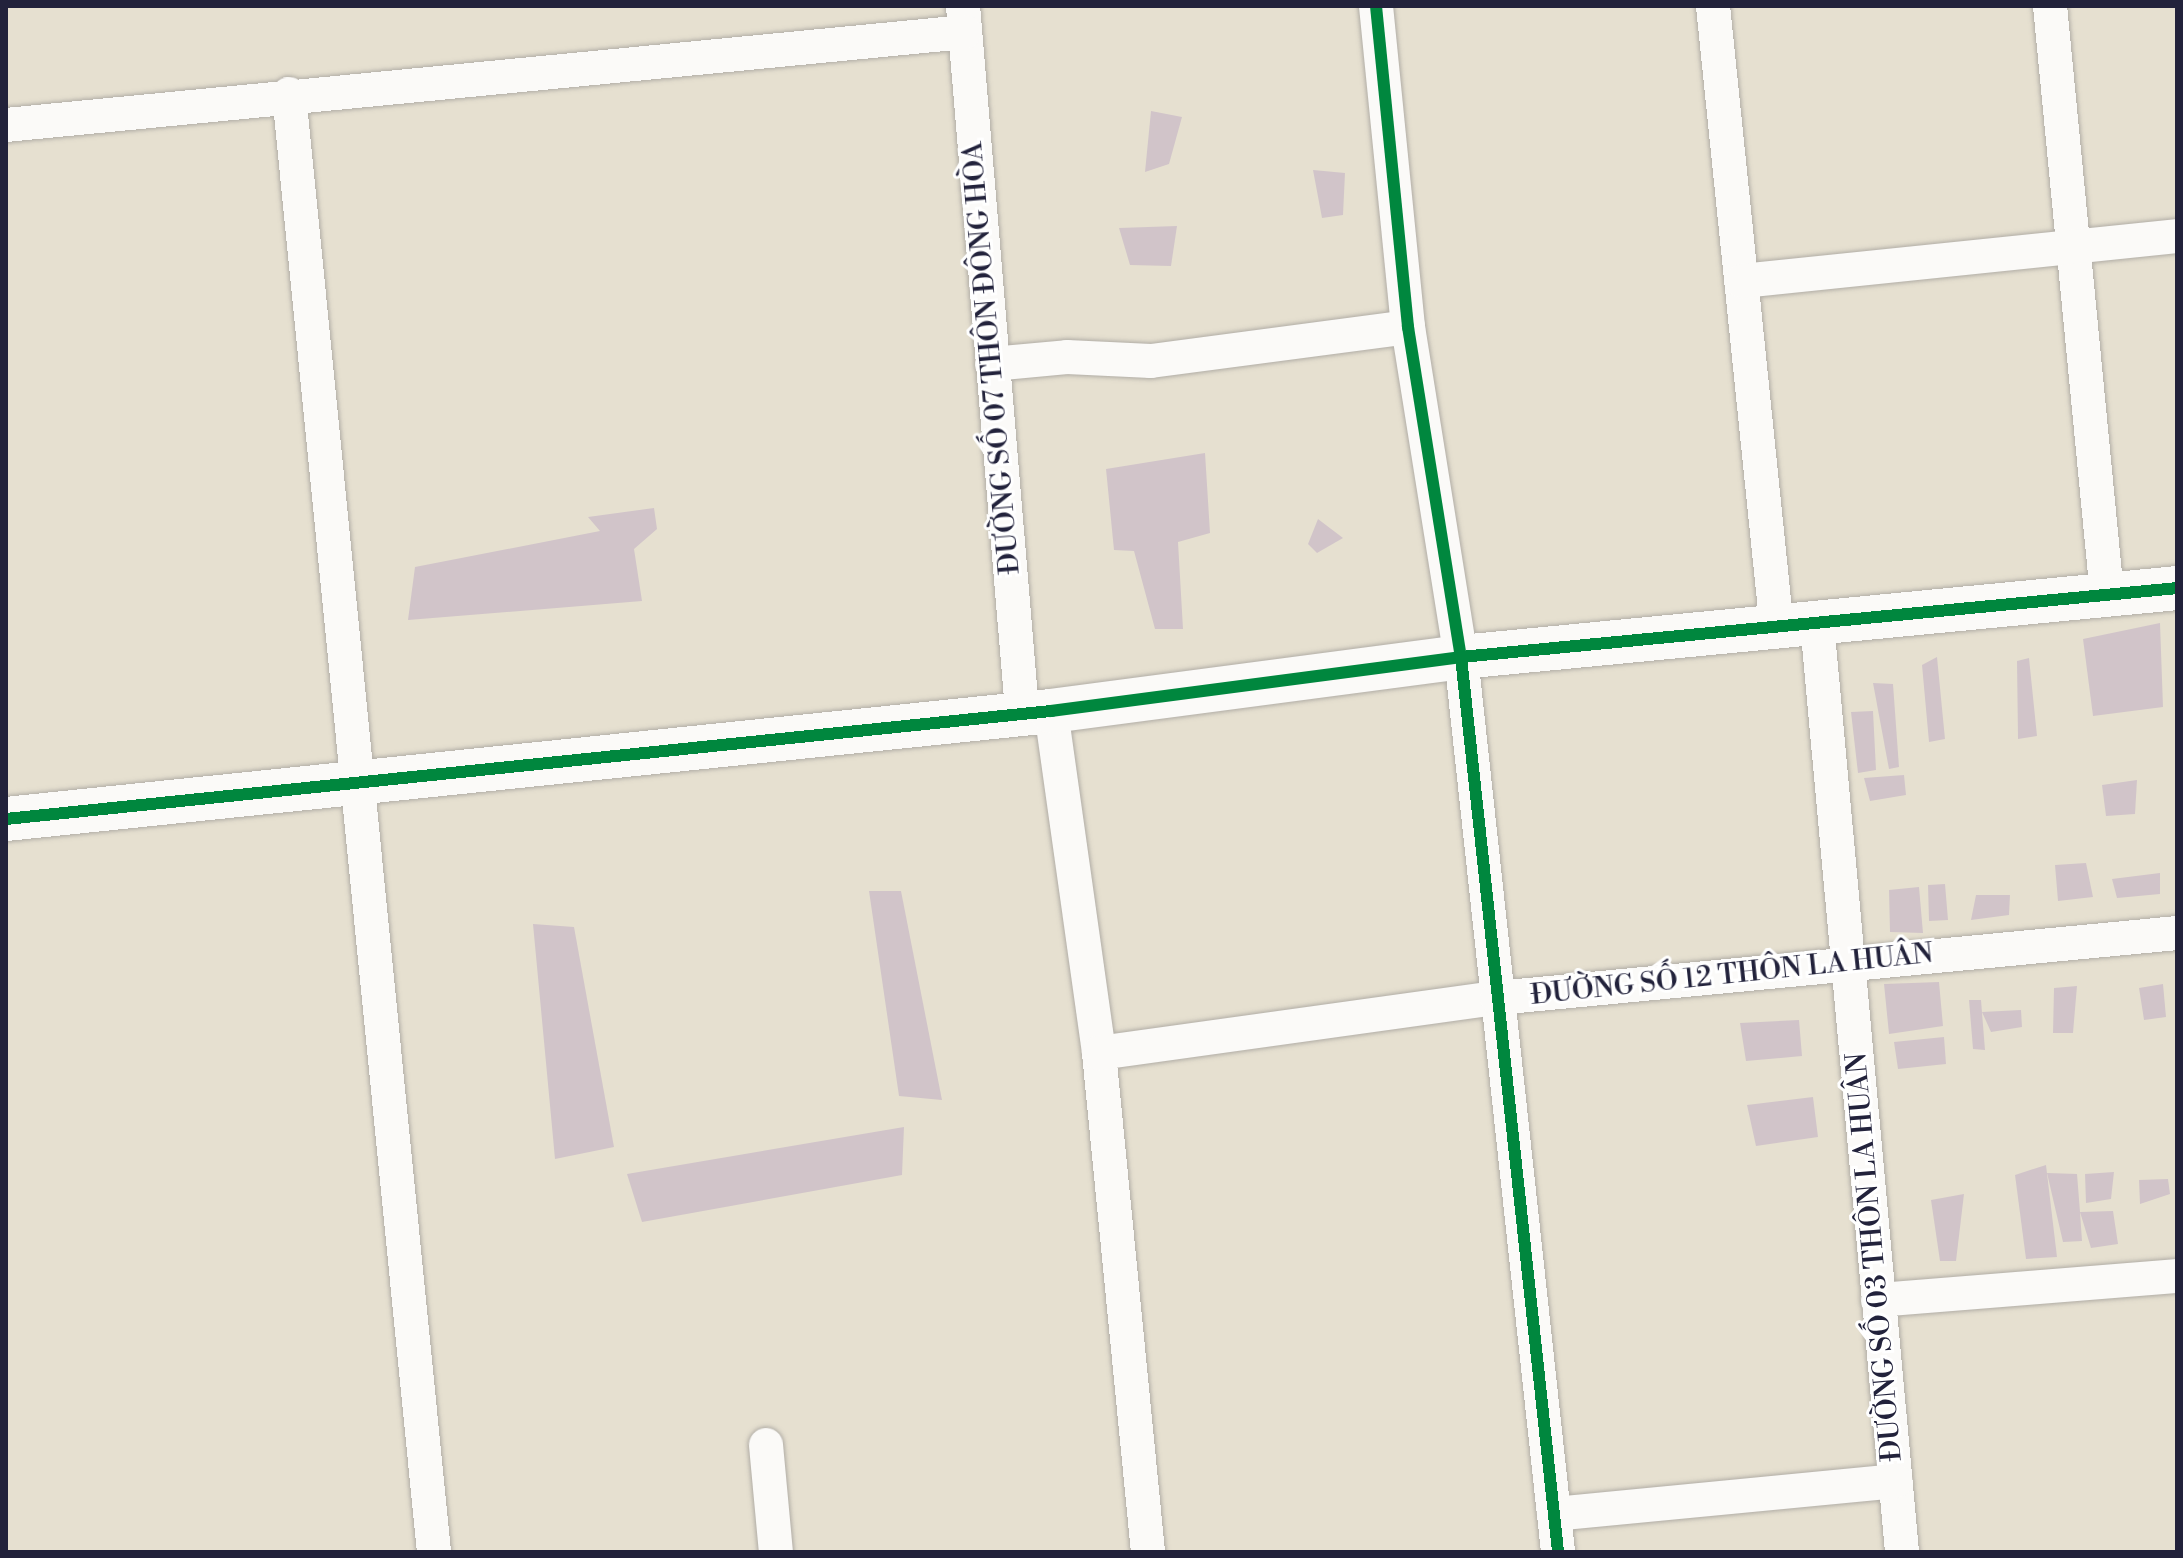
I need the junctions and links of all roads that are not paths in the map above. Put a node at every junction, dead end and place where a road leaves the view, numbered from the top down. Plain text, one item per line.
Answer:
1 (1376, 6) edge
2 (1713, 6) edge
3 (2050, 6) edge
4 (964, 19) edge
5 (289, 94) junction
6 (6, 125) edge
7 (2177, 236) edge
8 (2073, 245) junction
9 (1742, 281) junction
10 (1408, 327) junction
11 (992, 364) junction
12 (2177, 588) edge
13 (2107, 595) junction
14 (1797, 627) junction
15 (1461, 657) junction
16 (1036, 710) junction
17 (357, 780) junction
18 (6, 819) edge
19 (2177, 933) edge
20 (1848, 963) junction
21 (1497, 998) junction
22 (1099, 1053) junction
23 (2177, 1276) edge
24 (1878, 1300) junction
25 (766, 1445) dead end
26 (1895, 1481) junction
27 (1554, 1514) junction
28 (434, 1552) edge
29 (776, 1552) edge
30 (1148, 1552) edge
31 (1558, 1552) edge
32 (1902, 1552) edge

1 - 10 street
2 - 9 street, ĐƯỜNG SỐ 03 THÔN LA HUÂN
3 - 8 street
4 - 5 street
4 - 11 street, ĐƯỜNG SỐ 07 THÔN ĐÔNG HÒA
5 - 6 street
5 - 17 street
7 - 8 street
8 - 9 street
8 - 13 street
9 - 14 street, ĐƯỜNG SỐ 03 THÔN LA HUÂN
10 - 11 street
10 - 15 street
11 - 16 street, ĐƯỜNG SỐ 07 THÔN ĐÔNG HÒA
12 - 13 street
13 - 14 street
14 - 15 street
14 - 20 street, ĐƯỜNG SỐ 03 THÔN LA HUÂN
15 - 16 street
15 - 21 street
16 - 17 street
16 - 22 street, ĐƯỜNG SỐ 07 THÔN ĐÔNG HÒA
17 - 18 street
17 - 28 street
19 - 20 street, ĐƯỜNG SỐ 12 THÔN LA HUÂN
20 - 21 street, ĐƯỜNG SỐ 12 THÔN LA HUÂN
20 - 24 street, ĐƯỜNG SỐ 03 THÔN LA HUÂN
21 - 22 street, ĐƯỜNG SỐ 12 THÔN LA HUÂN
21 - 27 street
22 - 30 street, ĐƯỜNG SỐ 07 THÔN ĐÔNG HÒA
23 - 24 street
24 - 26 street, ĐƯỜNG SỐ 03 THÔN LA HUÂN
25 - 29 street
26 - 27 street
26 - 32 street, ĐƯỜNG SỐ 03 THÔN LA HUÂN
27 - 31 street

